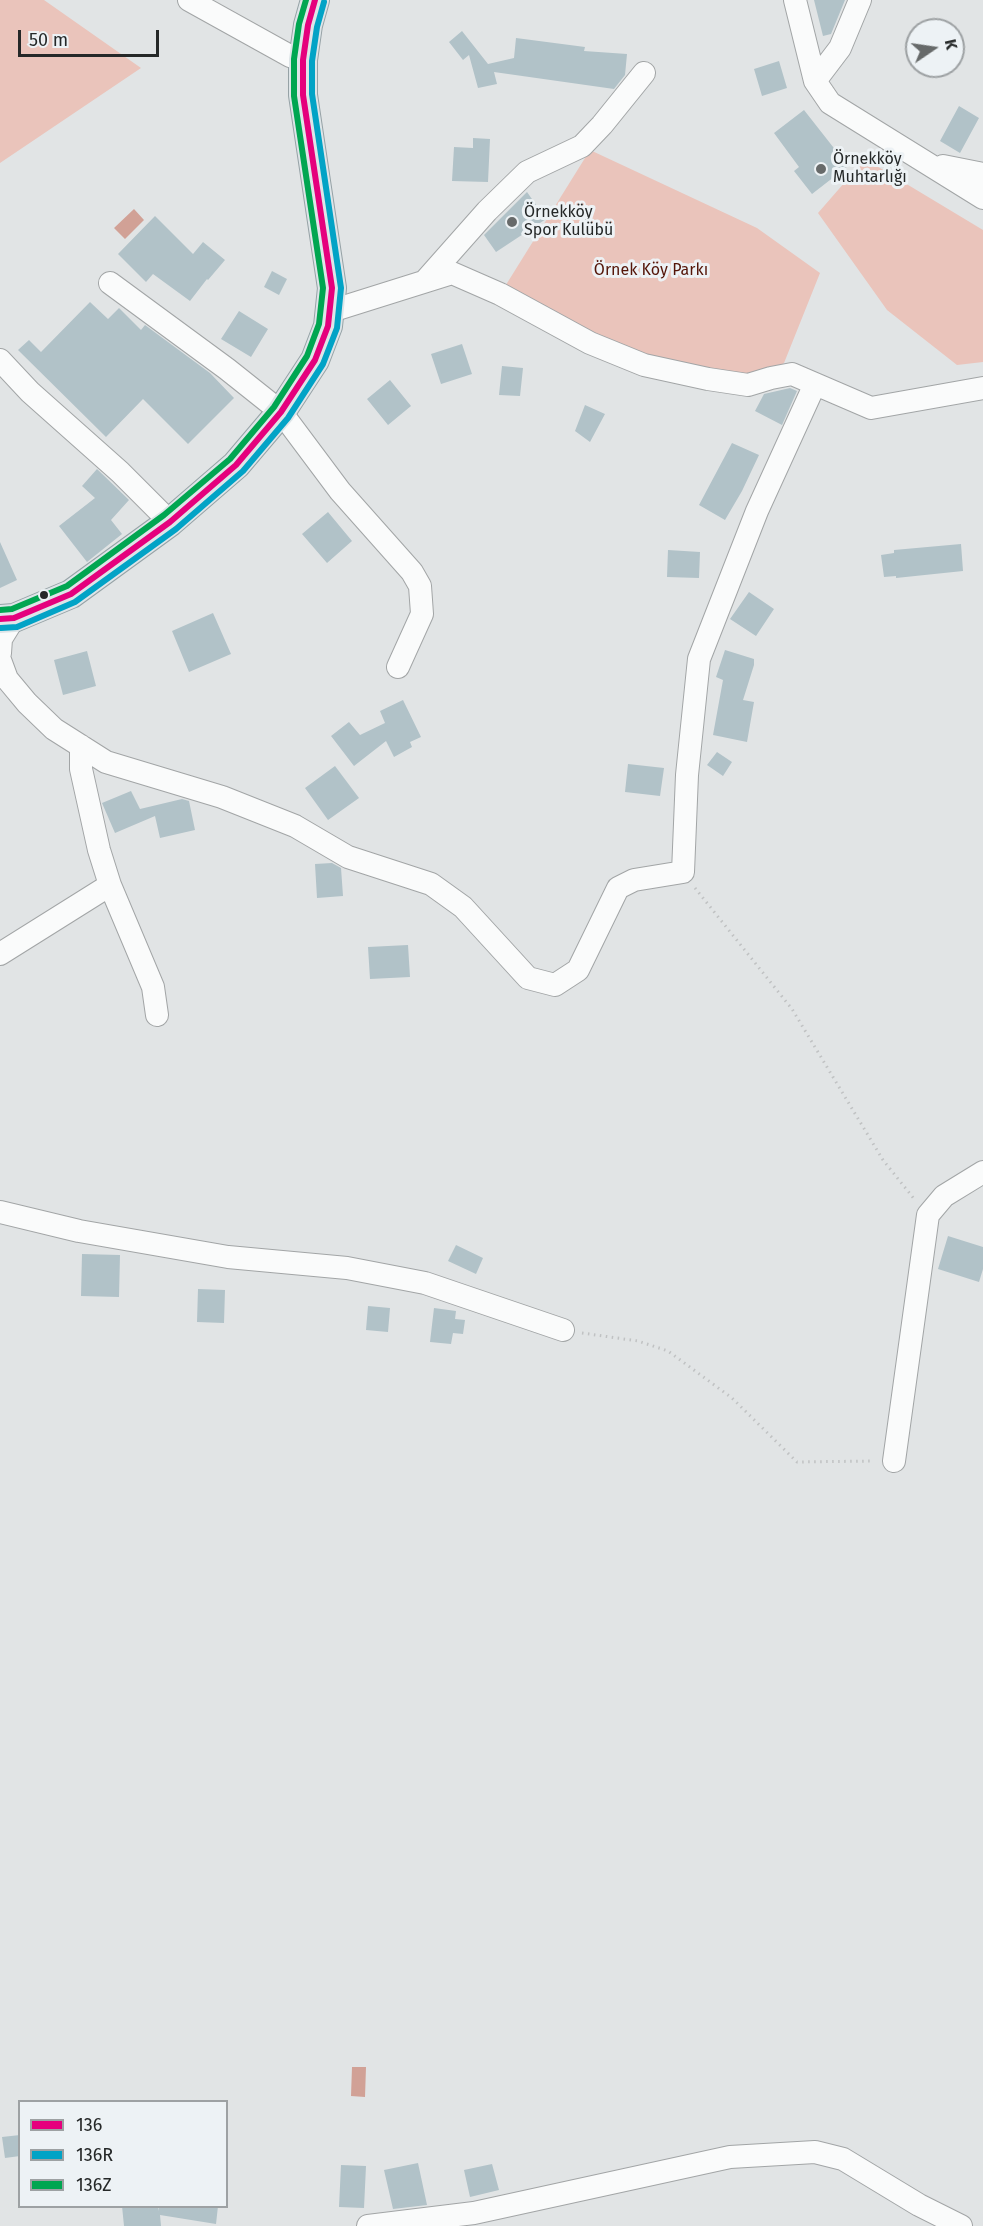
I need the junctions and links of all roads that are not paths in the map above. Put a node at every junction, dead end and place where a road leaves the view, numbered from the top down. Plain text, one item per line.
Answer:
1 (189, 0) edge
2 (315, 0) edge
3 (795, 0) edge
4 (860, 0) edge
5 (303, 60) junction
6 (644, 73) dead end
7 (815, 81) junction
8 (929, 163) junction
9 (983, 174) edge
10 (983, 198) edge
11 (425, 281) junction
12 (110, 283) dead end
13 (331, 311) junction
14 (0, 360) edge
15 (814, 384) junction
16 (983, 388) edge
17 (281, 412) junction
18 (170, 522) junction
19 (7, 619) edge
20 (0, 653) edge
21 (0, 660) edge
22 (398, 667) dead end
23 (81, 746) junction
24 (110, 885) junction
25 (0, 954) edge
26 (157, 1015) dead end
27 (983, 1173) edge
28 (0, 1212) edge
29 (562, 1330) road end
30 (894, 1461) road end
31 (368, 2226) edge
32 (961, 2226) edge

1 - 5 street
2 - 5 main road
3 - 7 street
4 - 7 street
5 - 13 main road
6 - 11 street
7 - 8 street
8 - 9 street
8 - 10 street
11 - 13 street
11 - 15 street
12 - 17 street
13 - 17 main road
14 - 18 street
15 - 16 street
15 - 23 street
17 - 18 main road
17 - 22 street
18 - 19 main road
19 - 20 street
21 - 23 street
23 - 24 street
24 - 25 street
24 - 26 street
27 - 30 street
28 - 29 street
31 - 32 street

